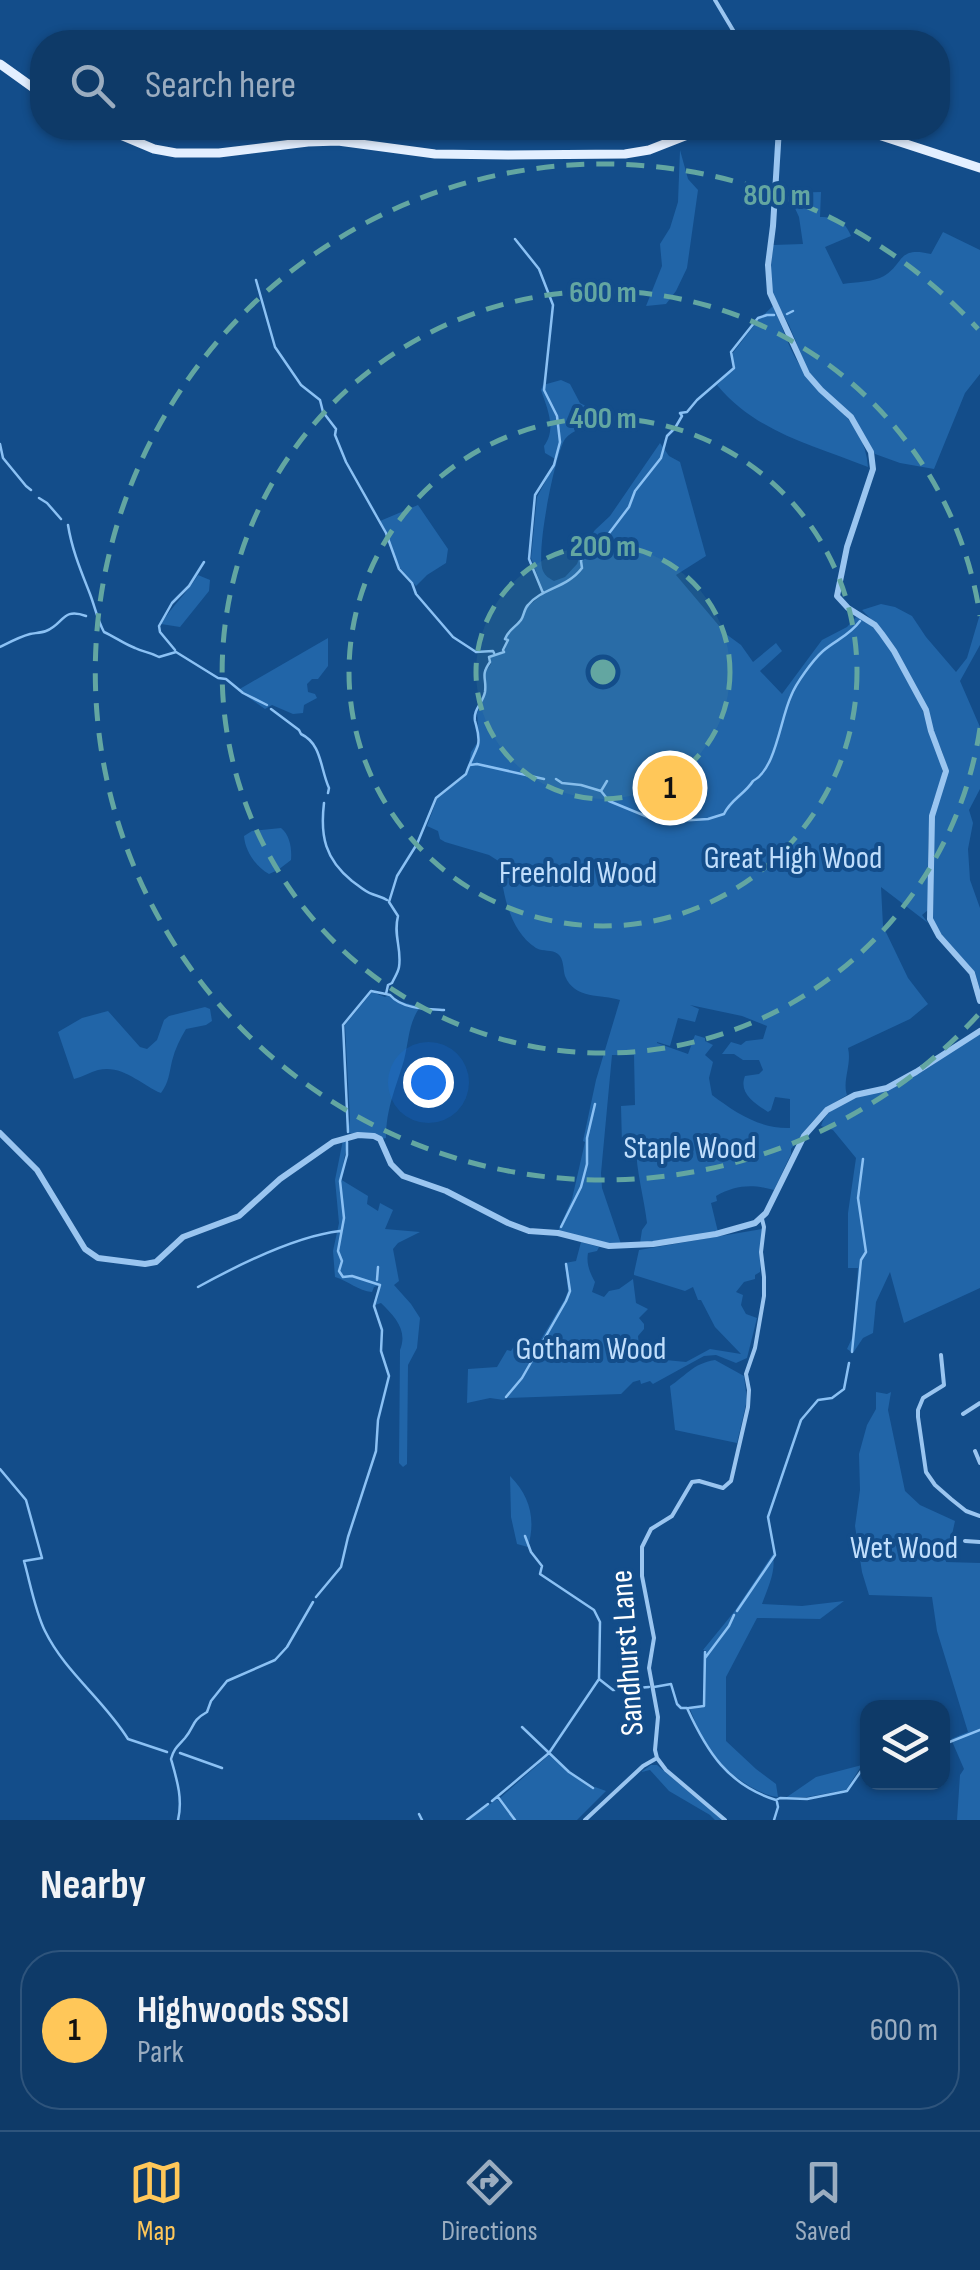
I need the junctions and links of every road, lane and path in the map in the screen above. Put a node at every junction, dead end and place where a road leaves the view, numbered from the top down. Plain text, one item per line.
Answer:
1 (716, 0) edge
2 (733, 30) edge
3 (0, 64) edge
4 (30, 85) edge
5 (133, 140) edge
6 (675, 140) edge
7 (779, 140) edge
8 (894, 140) edge
9 (980, 168) edge
10 (980, 1000) edge
11 (980, 1031) edge
12 (0, 1134) edge
13 (762, 1219) junction
14 (944, 1360) dead end
15 (980, 1403) edge
16 (972, 1418) dead end
17 (928, 1434) dead end
18 (920, 1435) junction
19 (975, 1450) dead end
20 (979, 1460) edge
21 (980, 1516) edge
22 (977, 1539) edge
23 (965, 1541) dead end
24 (657, 1758) junction
25 (586, 1820) edge
26 (725, 1820) edge

1 - 2 street
3 - 4 main road
5 - 6 main road
7 - 10 street
8 - 9 main road
11 - 13 street
12 - 13 street
13 - 24 street, Sandhurst Lane
14 - 18 street
15 - 16 street
17 - 18 street
18 - 21 street
19 - 20 street
22 - 23 street
24 - 25 street
24 - 26 street, Sandhurst Lane

